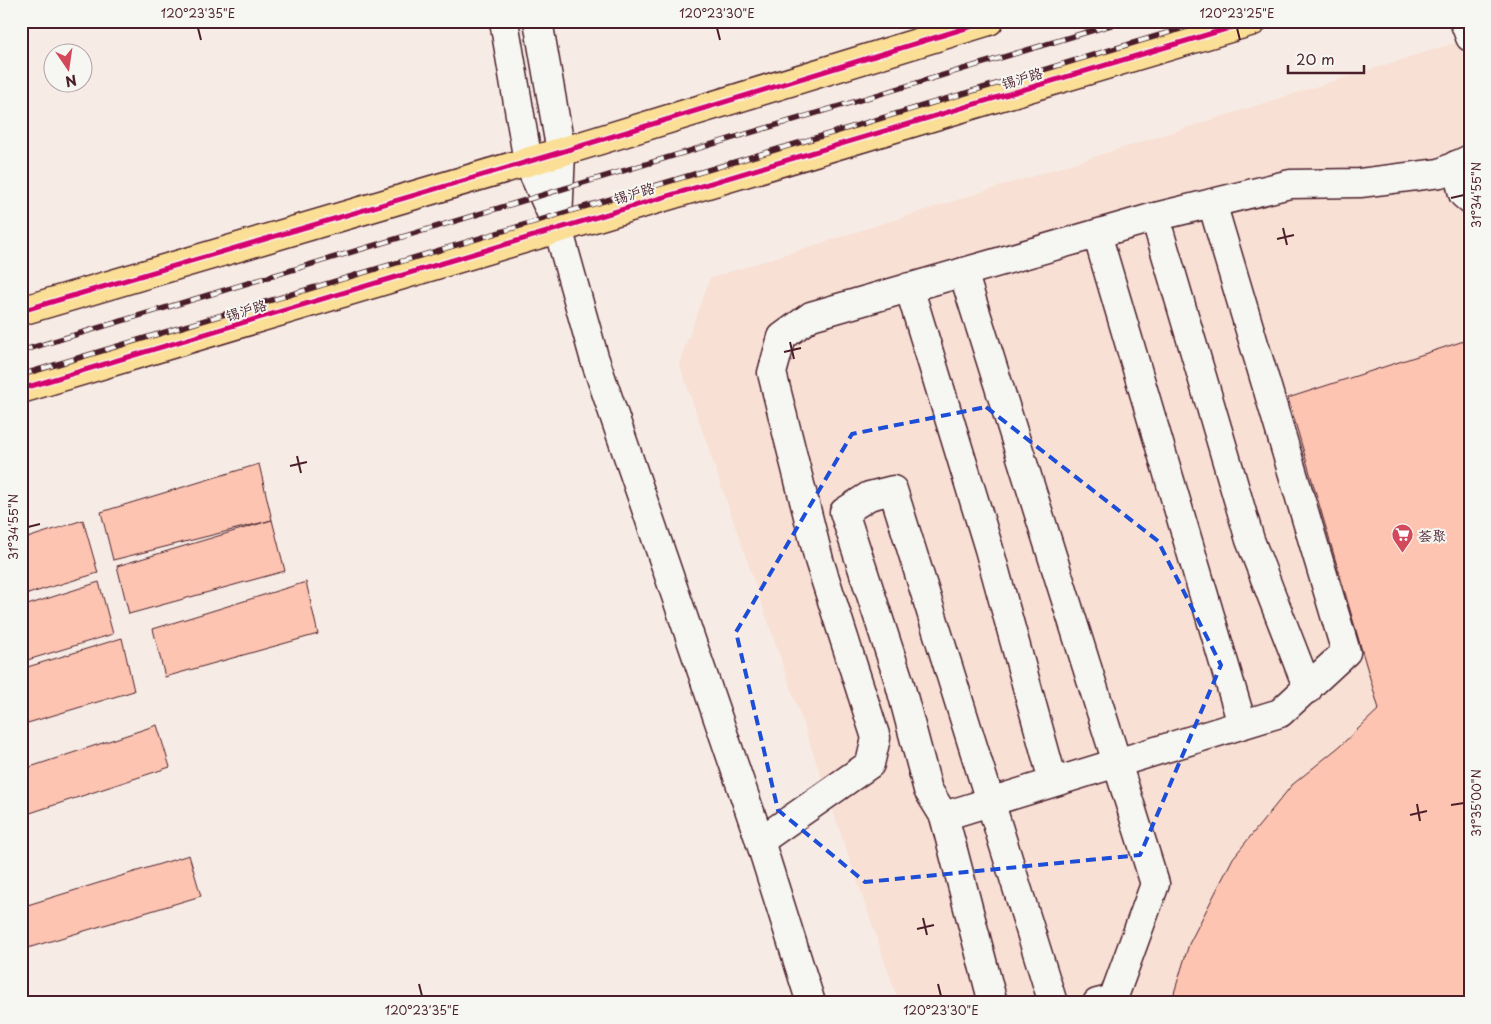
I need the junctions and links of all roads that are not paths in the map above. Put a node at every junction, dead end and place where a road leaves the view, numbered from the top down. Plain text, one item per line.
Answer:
1 (504, 21) edge
2 (538, 21) edge
3 (989, 21) edge
4 (1253, 21) edge
5 (1464, 21) edge
6 (1470, 37) edge
7 (561, 152) junction
8 (528, 162) junction
9 (1463, 162) edge
10 (1470, 200) edge
11 (1212, 203) junction
12 (1155, 217) junction
13 (558, 228) junction
14 (1097, 234) junction
15 (963, 272) junction
16 (909, 288) junction
17 (21, 311) edge
18 (21, 389) edge
19 (1308, 689) junction
20 (1242, 724) junction
21 (1117, 762) junction
22 (1053, 781) junction
23 (990, 802) junction
24 (944, 816) junction
25 (760, 841) junction
26 (812, 1003) edge
27 (993, 1003) edge
28 (1053, 1003) edge
29 (1097, 1003) edge

1 - 8 street
2 - 7 street
3 - 7 main road
4 - 13 main road, 锡沪路
5 - 6 street
7 - 8 main road
7 - 13 street
8 - 13 street
8 - 17 main road
9 - 10 street
9 - 11 street
11 - 12 street
11 - 19 street
12 - 14 street
12 - 19 street
13 - 18 main road, 锡沪路
13 - 25 street
14 - 15 street
14 - 20 street
15 - 16 street
15 - 21 street
16 - 22 street
16 - 25 street
19 - 20 street
20 - 21 street
21 - 22 street
21 - 29 street
22 - 23 street
23 - 24 street
23 - 24 street
23 - 28 street
24 - 27 street
25 - 26 street

